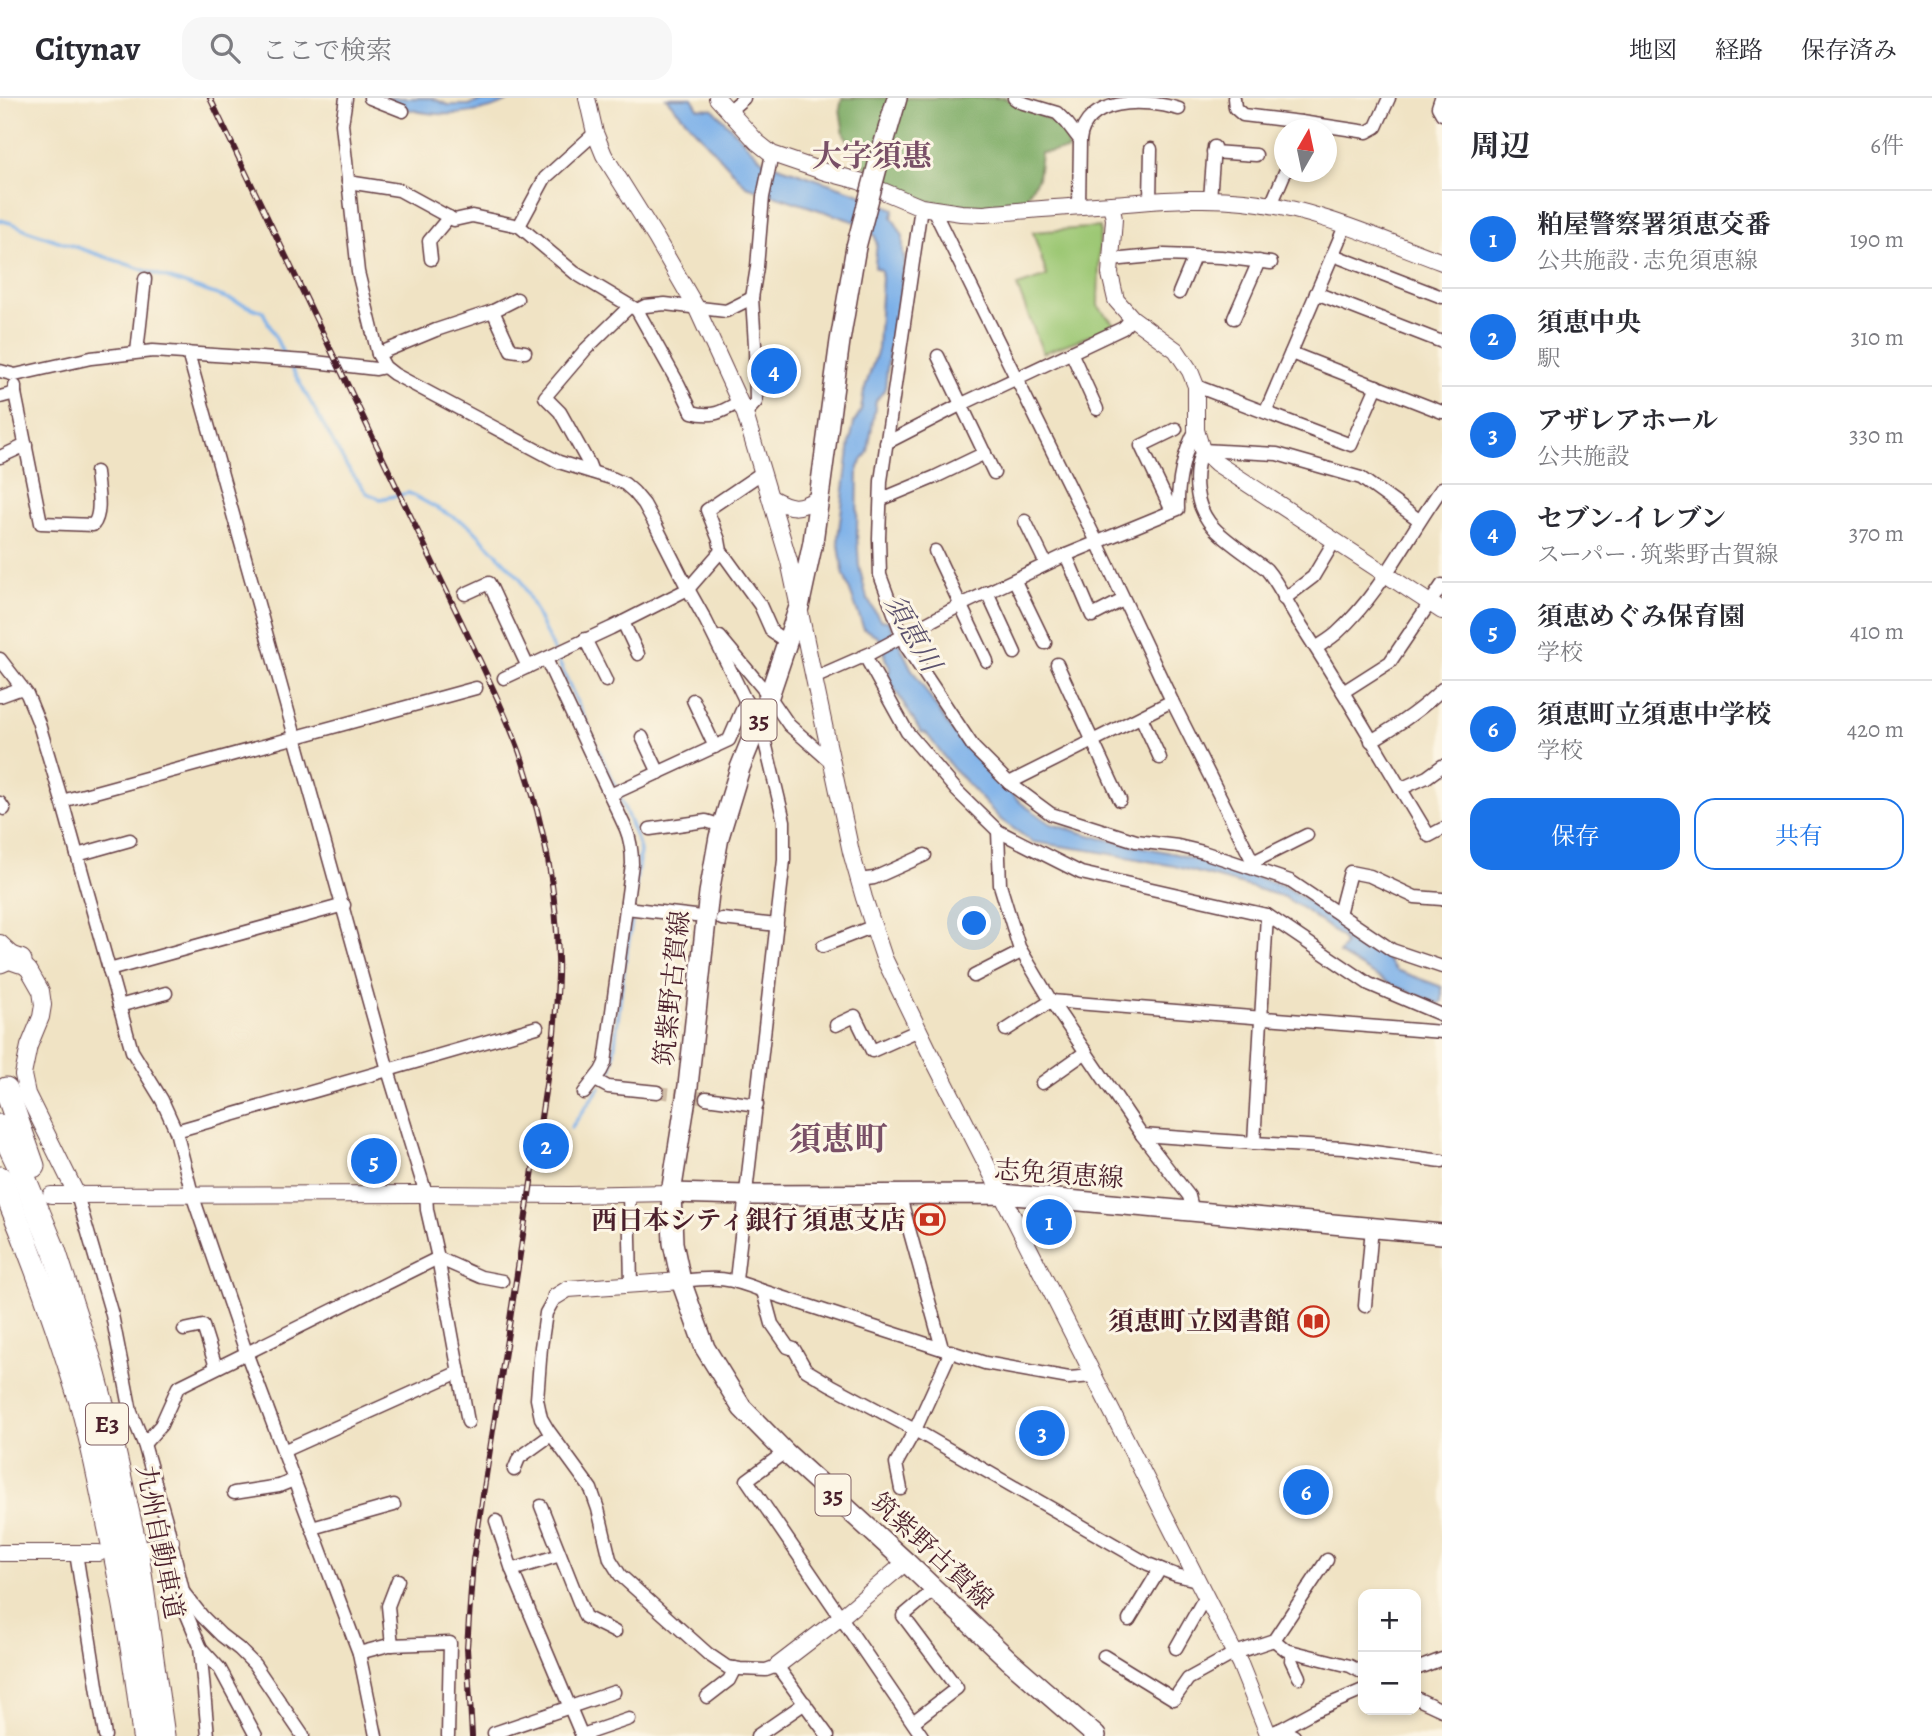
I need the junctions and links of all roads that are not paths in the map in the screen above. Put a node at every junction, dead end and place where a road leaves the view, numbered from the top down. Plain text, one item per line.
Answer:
1 (346, 98) edge
2 (370, 98) edge
3 (587, 98) edge
4 (718, 98) edge
5 (744, 98) edge
6 (897, 98) edge
7 (1014, 98) edge
8 (1234, 98) edge
9 (1389, 98) edge
10 (1441, 98) edge
11 (1131, 99) edge
12 (1104, 101) edge
13 (1179, 109) dead end
14 (403, 111) dead end
15 (729, 111) junction
16 (1442, 114) edge
17 (1274, 121) edge
18 (1337, 129) edge
19 (595, 133) junction
20 (1080, 140) junction
21 (1151, 149) dead end
22 (772, 154) junction
23 (1256, 155) dead end
24 (348, 182) junction
25 (1281, 182) edge
26 (1210, 199) junction
27 (1150, 201) junction
28 (1111, 204) junction
29 (1271, 205) junction
30 (1079, 206) junction
31 (927, 208) junction
32 (449, 217) junction
33 (519, 226) junction
34 (1345, 226) junction
35 (1333, 255) junction
36 (1194, 257) junction
37 (431, 258) dead end
38 (1111, 260) junction
39 (1442, 262) edge
40 (145, 279) dead end
41 (1180, 293) dead end
42 (1316, 293) junction
43 (1442, 297) edge
44 (752, 298) junction
45 (517, 299) dead end
46 (633, 309) junction
47 (697, 309) junction
48 (493, 311) junction
49 (1132, 318) junction
50 (1234, 318) dead end
51 (1442, 342) edge
52 (138, 352) junction
53 (525, 352) dead end
54 (1071, 352) junction
55 (188, 353) junction
56 (1291, 353) junction
57 (377, 354) junction
58 (938, 356) dead end
59 (385, 367) junction
60 (0, 371) edge
61 (15, 375) junction
62 (1016, 378) junction
63 (1196, 386) junction
64 (1377, 386) junction
65 (15, 393) junction
66 (0, 397) edge
67 (962, 404) junction
68 (742, 408) junction
69 (1097, 409) dead end
70 (1266, 411) junction
71 (1442, 412) edge
72 (1176, 429) dead end
73 (1196, 430) junction
74 (886, 443) junction
75 (26, 445) junction
76 (1202, 450) junction
77 (985, 453) junction
78 (0, 457) edge
79 (96, 472) dead end
80 (592, 472) junction
81 (763, 472) junction
82 (994, 473) dead end
83 (1442, 488) edge
84 (771, 498) junction
85 (818, 498) junction
86 (882, 499) junction
87 (1172, 511) junction
88 (1419, 520) junction
89 (1025, 521) dead end
90 (1335, 540) junction
91 (1097, 542) junction
92 (721, 551) junction
93 (935, 551) dead end
94 (1066, 555) junction
95 (1046, 564) junction
96 (1387, 574) junction
97 (1015, 581) junction
98 (1442, 586) edge
99 (688, 589) junction
100 (987, 592) junction
101 (465, 594) dead end
102 (1284, 599) junction
103 (1123, 600) junction
104 (961, 605) junction
105 (799, 607) junction
106 (1436, 607) edge
107 (706, 621) junction
108 (623, 622) junction
109 (901, 638) junction
110 (585, 639) junction
111 (787, 642) junction
112 (1045, 643) dead end
113 (1316, 648) junction
114 (1015, 653) dead end
115 (638, 654) dead end
116 (868, 654) junction
117 (0, 659) edge
118 (546, 659) junction
119 (987, 661) dead end
120 (1057, 664) dead end
121 (528, 667) junction
122 (504, 678) dead end
123 (814, 678) junction
124 (606, 681) dead end
125 (22, 688) junction
126 (475, 688) dead end
127 (1442, 689) edge
128 (1343, 692) junction
129 (0, 696) edge
130 (769, 696) junction
131 (693, 700) dead end
132 (746, 701) junction
133 (1172, 701) junction
134 (752, 714) dead end
135 (1141, 717) junction
136 (642, 737) dead end
137 (296, 738) junction
138 (764, 738) dead end
139 (1371, 741) junction
140 (1093, 742) junction
141 (715, 747) junction
142 (1160, 758) dead end
143 (833, 764) junction
144 (1442, 766) edge
145 (659, 773) junction
146 (1009, 783) junction
147 (1400, 789) junction
148 (610, 795) junction
149 (1121, 800) dead end
150 (62, 801) junction
151 (722, 826) junction
152 (650, 829) dead end
153 (1442, 829) edge
154 (998, 831) junction
155 (1307, 835) dead end
156 (130, 840) dead end
157 (77, 855) junction
158 (925, 855) dead end
159 (1254, 865) junction
160 (859, 880) junction
161 (1442, 899) edge
162 (344, 905) junction
163 (626, 908) junction
164 (1339, 914) junction
165 (1267, 915) junction
166 (695, 916) dead end
167 (722, 919) dead end
168 (777, 925) junction
169 (874, 926) junction
170 (0, 943) edge
171 (823, 946) dead end
172 (1021, 952) junction
173 (10, 961) edge
174 (1440, 963) edge
175 (109, 970) junction
176 (974, 976) dead end
177 (166, 993) dead end
178 (1051, 1001) junction
179 (119, 1006) junction
180 (1442, 1015) edge
181 (1262, 1017) junction
182 (836, 1025) dead end
183 (537, 1027) dead end
184 (919, 1030) junction
185 (1006, 1030) dead end
186 (1442, 1032) edge
187 (1086, 1052) junction
188 (388, 1070) junction
189 (595, 1080) junction
190 (1042, 1083) dead end
191 (6, 1090) dead end
192 (657, 1092) tunnel mouth
193 (584, 1093) dead end
194 (706, 1098) tunnel mouth
195 (757, 1105) junction
196 (0, 1126) edge
197 (176, 1131) junction
198 (1142, 1135) junction
199 (1254, 1143) junction
200 (1442, 1161) edge
201 (0, 1178) edge
202 (629, 1193) junction
203 (671, 1193) junction
204 (192, 1194) junction
205 (426, 1194) junction
206 (899, 1194) junction
207 (1002, 1194) junction
208 (51, 1195) dead end
209 (77, 1195) junction
210 (746, 1195) junction
211 (0, 1206) edge
212 (1193, 1212) junction
213 (1372, 1227) junction
214 (1442, 1234) edge
215 (438, 1258) junction
216 (736, 1280) junction
217 (502, 1281) dead end
218 (681, 1281) junction
219 (631, 1284) junction
220 (763, 1291) junction
221 (555, 1297) joint
222 (1365, 1306) dead end
223 (184, 1331) dead end
224 (946, 1349) junction
225 (246, 1352) junction
226 (92, 1367) junction
227 (216, 1367) junction
228 (459, 1372) junction
229 (1093, 1376) junction
230 (81, 1404) junction
231 (468, 1422) dead end
232 (915, 1430) junction
233 (551, 1435) junction
234 (144, 1444) junction
235 (283, 1451) junction
236 (785, 1452) junction
237 (514, 1470) dead end
238 (294, 1480) junction
239 (901, 1489) dead end
240 (233, 1493) dead end
241 (394, 1505) dead end
242 (541, 1506) dead end
243 (496, 1521) dead end
244 (312, 1528) junction
245 (171, 1541) junction
246 (150, 1548) dead end
247 (0, 1553) edge
248 (76, 1553) junction
249 (99, 1553) dead end
250 (560, 1555) junction
251 (1327, 1560) dead end
252 (906, 1562) junction
253 (1160, 1569) junction
254 (512, 1570) junction
255 (398, 1580) dead end
256 (1197, 1580) junction
257 (935, 1589) junction
258 (183, 1591) junction
259 (1208, 1600) junction
260 (841, 1618) junction
261 (1129, 1620) dead end
262 (615, 1632) dead end
263 (1274, 1640) junction
264 (392, 1645) junction
265 (200, 1646) junction
266 (1175, 1648) dead end
267 (1293, 1652) junction
268 (359, 1653) junction
269 (1235, 1653) junction
270 (1104, 1656) dead end
271 (1442, 1659) edge
272 (777, 1666) junction
273 (1421, 1667) edge
274 (735, 1668) junction
275 (1358, 1670) edge
276 (1299, 1677) dead end
277 (614, 1692) dead end
278 (1358, 1692) edge
279 (707, 1696) dead end
280 (1421, 1700) edge
281 (805, 1703) junction
282 (570, 1707) junction
283 (1442, 1710) edge
284 (629, 1719) dead end
285 (913, 1722) junction
286 (514, 1731) edge
287 (495, 1733) dead end
288 (1273, 1733) edge
289 (105, 1736) edge
290 (144, 1736) edge
291 (163, 1736) edge
292 (208, 1736) edge
293 (256, 1736) edge
294 (303, 1736) edge
295 (376, 1736) edge
296 (448, 1736) edge
297 (582, 1736) edge
298 (757, 1736) edge
299 (828, 1736) edge
300 (922, 1736) edge
301 (1096, 1736) edge
302 (1294, 1736) edge

1 - 24 street
2 - 14 street
3 - 19 street
4 - 15 street
5 - 15 street
6 - 85 main road, 筑紫野古賀線 / 35, bridge
7 - 20 street
8 - 17 street
9 - 18 street
10 - 16 street
11 - 12 street
11 - 13 street
12 - 20 street
15 - 22 street
19 - 33 street
19 - 47 street
20 - 30 street
21 - 27 street
22 - 31 street
22 - 44 street
23 - 26 street
24 - 32 street
24 - 57 street
25 - 29 street
26 - 27 street
26 - 29 street
27 - 28 street
28 - 30 street
28 - 38 street
29 - 34 street
30 - 31 street
31 - 62 street
31 - 74 street
32 - 33 street
32 - 37 street
33 - 46 street
34 - 35 street
34 - 39 street
35 - 42 street
35 - 43 street
36 - 38 street
36 - 41 street
36 - 50 street
38 - 49 street
40 - 52 street
42 - 51 street
42 - 56 street
44 - 47 street
44 - 68 street
45 - 48 street
46 - 47 street
46 - 68 street
46 - 80 street
47 - 68 street
48 - 53 street
48 - 57 street
49 - 54 street
49 - 63 street
52 - 55 street
52 - 61 street
54 - 62 street
54 - 69 street
55 - 59 street
55 - 137 street
56 - 64 street
56 - 70 street
57 - 59 street
58 - 67 street
59 - 80 street
60 - 61 street
61 - 65 street
62 - 67 street
62 - 91 street
63 - 70 street
63 - 73 street
64 - 70 street
64 - 71 street
65 - 66 street
65 - 75 street
67 - 74 street
67 - 77 street
68 - 81 street
72 - 87 street
73 - 76 street
73 - 87 street
74 - 86 street
75 - 78 street
75 - 79 street
76 - 88 street
76 - 90 street
76 - 102 street
77 - 82 street
77 - 86 street
80 - 99 street
81 - 84 street
81 - 92 street
83 - 88 street
84 - 85 street
84 - 105 street
85 - 105 main road, 筑紫野古賀線 / 35
86 - 109 street
87 - 91 street
88 - 96 street
89 - 95 street
90 - 96 street
90 - 102 street
91 - 94 street
91 - 103 street
92 - 99 street
92 - 111 street
93 - 104 street
94 - 95 street
94 - 103 street
95 - 97 street
96 - 106 street
96 - 113 street
97 - 100 street
97 - 112 street
98 - 106 street
99 - 107 street
99 - 108 street
100 - 104 street
100 - 114 street
101 - 121 street
102 - 113 street
103 - 133 street
104 - 109 street
104 - 119 street
105 - 111 main road, 筑紫野古賀線 / 35
105 - 123 street
106 - 128 street
107 - 130 street
107 - 132 street
108 - 110 street
108 - 115 street
109 - 116 street
109 - 146 street
110 - 118 street
110 - 124 street
111 - 130 main road, 筑紫野古賀線 / 35
113 - 128 street
116 - 123 street
116 - 154 street
117 - 125 street
118 - 121 street
118 - 148 street
120 - 140 street
121 - 122 street
123 - 143 street
125 - 129 street
125 - 150 street
126 - 137 street
127 - 139 street
128 - 139 street
130 - 143 street
130 - 151 main road, 筑紫野古賀線 / 35
131 - 141 street
132 - 134 street
132 - 141 street
133 - 135 street
133 - 159 street
135 - 140 street
135 - 142 street
136 - 145 street
137 - 150 street
137 - 162 street
138 - 168 street
139 - 147 street
140 - 146 street
140 - 149 street
141 - 145 street
143 - 160 street
144 - 147 street
145 - 148 street
146 - 159 street
147 - 153 street
148 - 163 street
150 - 157 street
151 - 152 street
151 - 203 main road, 筑紫野古賀線 / 35
154 - 165 street
154 - 172 street
155 - 159 street
156 - 157 street
157 - 175 street
158 - 160 street
159 - 164 street
160 - 169 street
161 - 164 street
162 - 175 street
162 - 188 street
163 - 166 street
163 - 189 street
164 - 174 street
165 - 180 street
165 - 181 street
167 - 168 street
168 - 195 street
169 - 171 street
169 - 184 street
170 - 173 street
172 - 176 street
172 - 178 street
173 - 209 street
175 - 179 street
177 - 179 street
178 - 181 street
178 - 185 street
178 - 187 street
179 - 197 street
181 - 186 street
181 - 199 street
182 - 184 street
183 - 188 street
184 - 207 street
187 - 190 street
187 - 198 street
188 - 197 street
188 - 205 street
189 - 192 street
189 - 193 street
191 - 226 highway
194 - 195 street
195 - 210 street
196 - 226 highway, 九州自動車道 / E3
197 - 204 street
198 - 199 street
198 - 212 street
199 - 200 street
201 - 230 highway, 九州自動車道 / E3
202 - 203 street
202 - 205 street
202 - 219 street
203 - 210 main road, 志免須恵線
203 - 218 main road, 筑紫野古賀線 / 35
204 - 205 street
204 - 209 street
204 - 225 street
205 - 215 street
206 - 207 main road, 志免須恵線
206 - 210 main road, 志免須恵線
206 - 224 street
207 - 212 main road, 志免須恵線
207 - 229 street
208 - 209 street
209 - 234 street
210 - 216 street
211 - 230 highway
212 - 213 main road, 志免須恵線
213 - 214 main road, 志免須恵線
213 - 222 street
215 - 217 street
215 - 225 street
215 - 228 street
216 - 218 street
216 - 220 street
218 - 219 street
218 - 236 main road, 筑紫野古賀線 / 35
219 - 221 street
220 - 224 street
220 - 232 street
221 - 233 street
223 - 227 street
224 - 229 street
224 - 232 street
225 - 227 street
225 - 235 street
226 - 291 highway, 九州自動車道 / E3
227 - 234 street
228 - 231 street
228 - 235 street
229 - 256 street
230 - 290 highway, 九州自動車道 / E3
232 - 239 street
232 - 253 street
233 - 237 street
233 - 274 street
234 - 245 street
235 - 238 street
236 - 252 main road, 筑紫野古賀線 / 35
236 - 260 street
238 - 240 street
238 - 244 street
241 - 244 street
242 - 250 street
243 - 254 street
244 - 268 street
245 - 246 street
245 - 258 street
247 - 248 street
248 - 249 street
248 - 289 street
250 - 254 street
250 - 262 street
251 - 263 street
252 - 257 main road, 筑紫野古賀線 / 35
252 - 260 street
253 - 256 street
253 - 261 street
254 - 282 street
255 - 264 street
256 - 259 street
257 - 285 street
257 - 301 main road, 筑紫野古賀線 / 35
258 - 265 street
258 - 294 street
259 - 266 street
259 - 269 street
260 - 272 street
260 - 285 street
263 - 267 street
263 - 269 street
264 - 268 street
264 - 296 street
265 - 292 street
265 - 293 street
267 - 275 street
267 - 276 street
268 - 295 street
269 - 270 street
269 - 288 street
271 - 273 street
272 - 274 street
272 - 281 street
274 - 279 street
277 - 282 street
278 - 288 street
280 - 283 street
281 - 298 street
281 - 299 street
282 - 286 street
282 - 297 street
284 - 297 street
285 - 300 street
286 - 287 street
288 - 302 street

